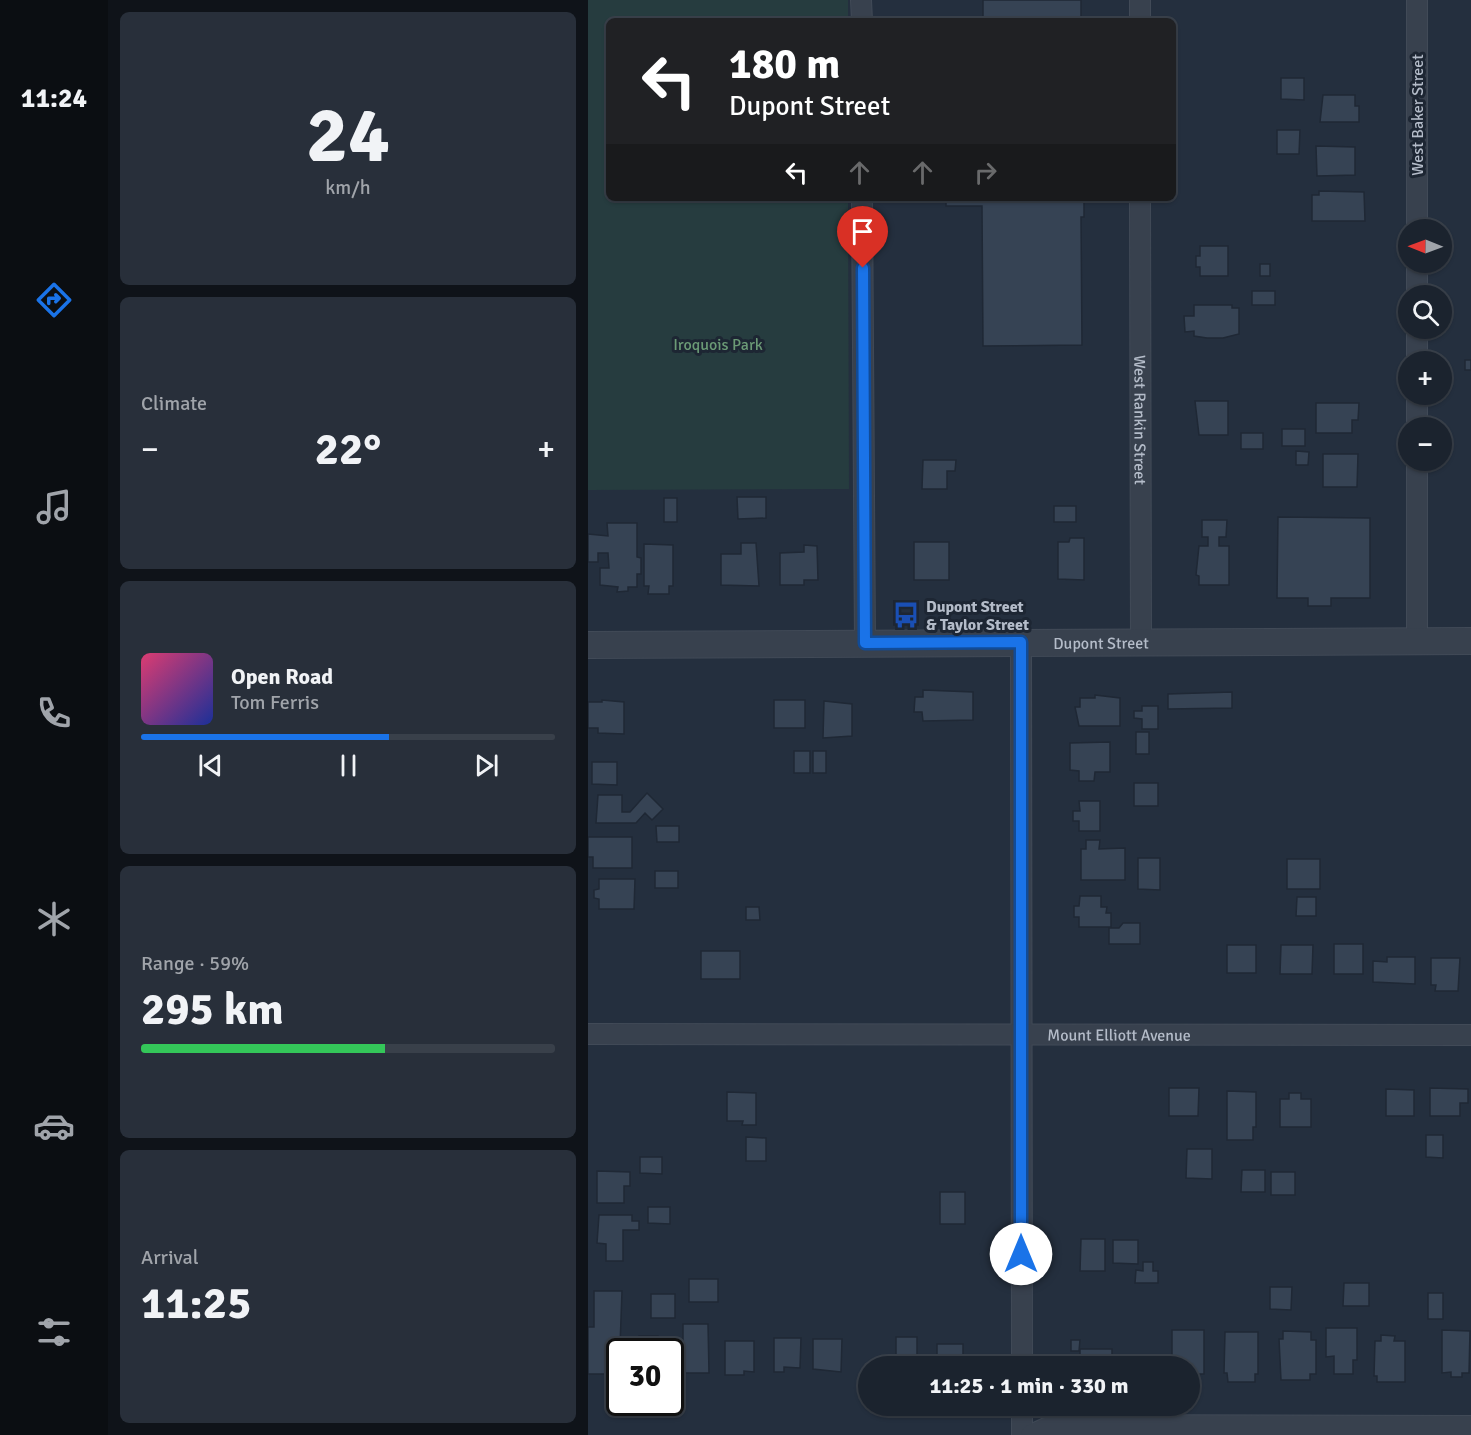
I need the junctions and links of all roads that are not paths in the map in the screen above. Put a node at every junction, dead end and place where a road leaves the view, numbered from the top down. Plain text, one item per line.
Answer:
1 (861, 0) edge
2 (1140, 0) edge
3 (1417, 0) edge
4 (862, 18) edge
5 (1140, 18) edge
6 (862, 201) edge
7 (1140, 201) edge
8 (1417, 219) edge
9 (1417, 471) edge
10 (1417, 641) junction
11 (1471, 641) edge
12 (1021, 642) junction
13 (1141, 642) junction
14 (865, 643) junction
15 (588, 645) edge
16 (588, 1034) edge
17 (1021, 1035) junction
18 (1471, 1035) edge
19 (1022, 1356) edge
20 (1022, 1416) edge
21 (1471, 1426) edge
22 (1434, 1430) edge
23 (1022, 1435) edge
24 (1031, 1435) edge

1 - 4 street
2 - 5 street
3 - 8 street, West Baker Street
6 - 14 street
7 - 13 street, West Rankin Street
9 - 10 street
10 - 11 street, Dupont Street
10 - 13 street, Dupont Street
12 - 13 street, Dupont Street
12 - 14 street, Dupont Street
12 - 17 street
14 - 15 street, Dupont Street
16 - 17 street, Mount Elliott Avenue
17 - 18 street, Mount Elliott Avenue
17 - 19 street
20 - 23 street
21 - 22 street
22 - 24 street

